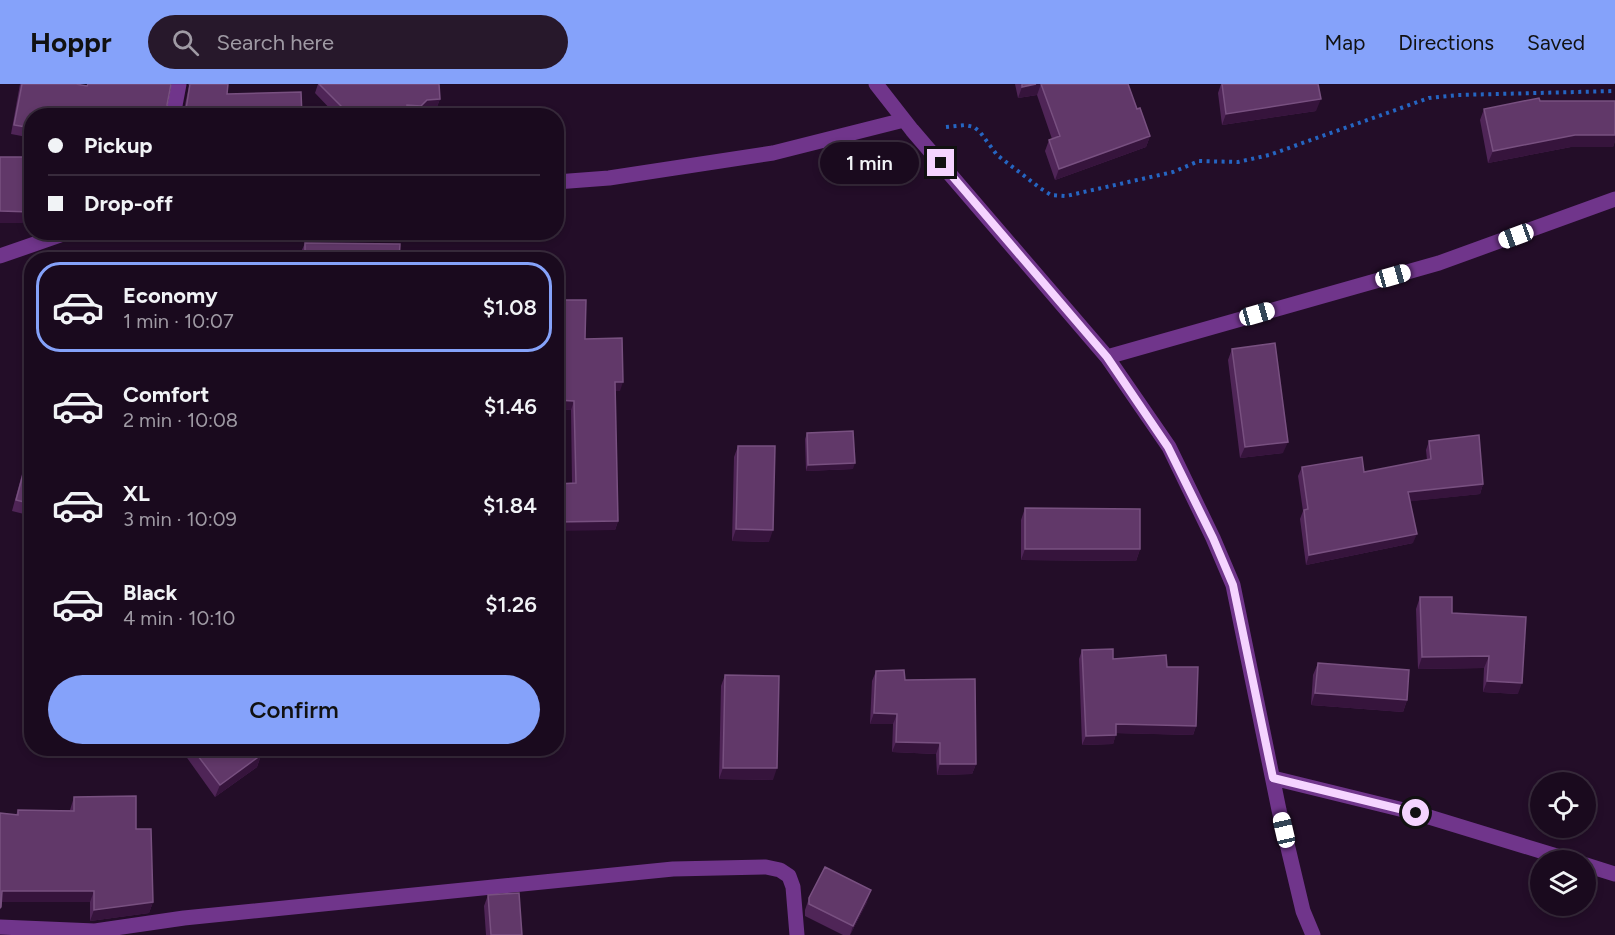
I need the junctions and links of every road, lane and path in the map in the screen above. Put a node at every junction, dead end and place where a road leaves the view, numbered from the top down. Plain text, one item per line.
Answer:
1 (179, 84) edge
2 (876, 84) edge
3 (1615, 91) edge
4 (174, 108) edge
5 (908, 125) junction
6 (564, 181) edge
7 (1615, 200) edge
8 (46, 240) edge
9 (0, 256) edge
10 (1107, 357) junction
11 (1273, 778) junction
12 (1538, 850) edge
13 (1596, 868) edge
14 (1615, 874) edge
15 (0, 927) edge
16 (797, 935) edge
17 (1313, 935) edge

1 - 4 street
2 - 5 street
3 - 5 path
5 - 6 street
5 - 10 street
7 - 10 street
8 - 9 street
10 - 11 street
11 - 12 street
11 - 17 street
13 - 14 street
15 - 16 street

